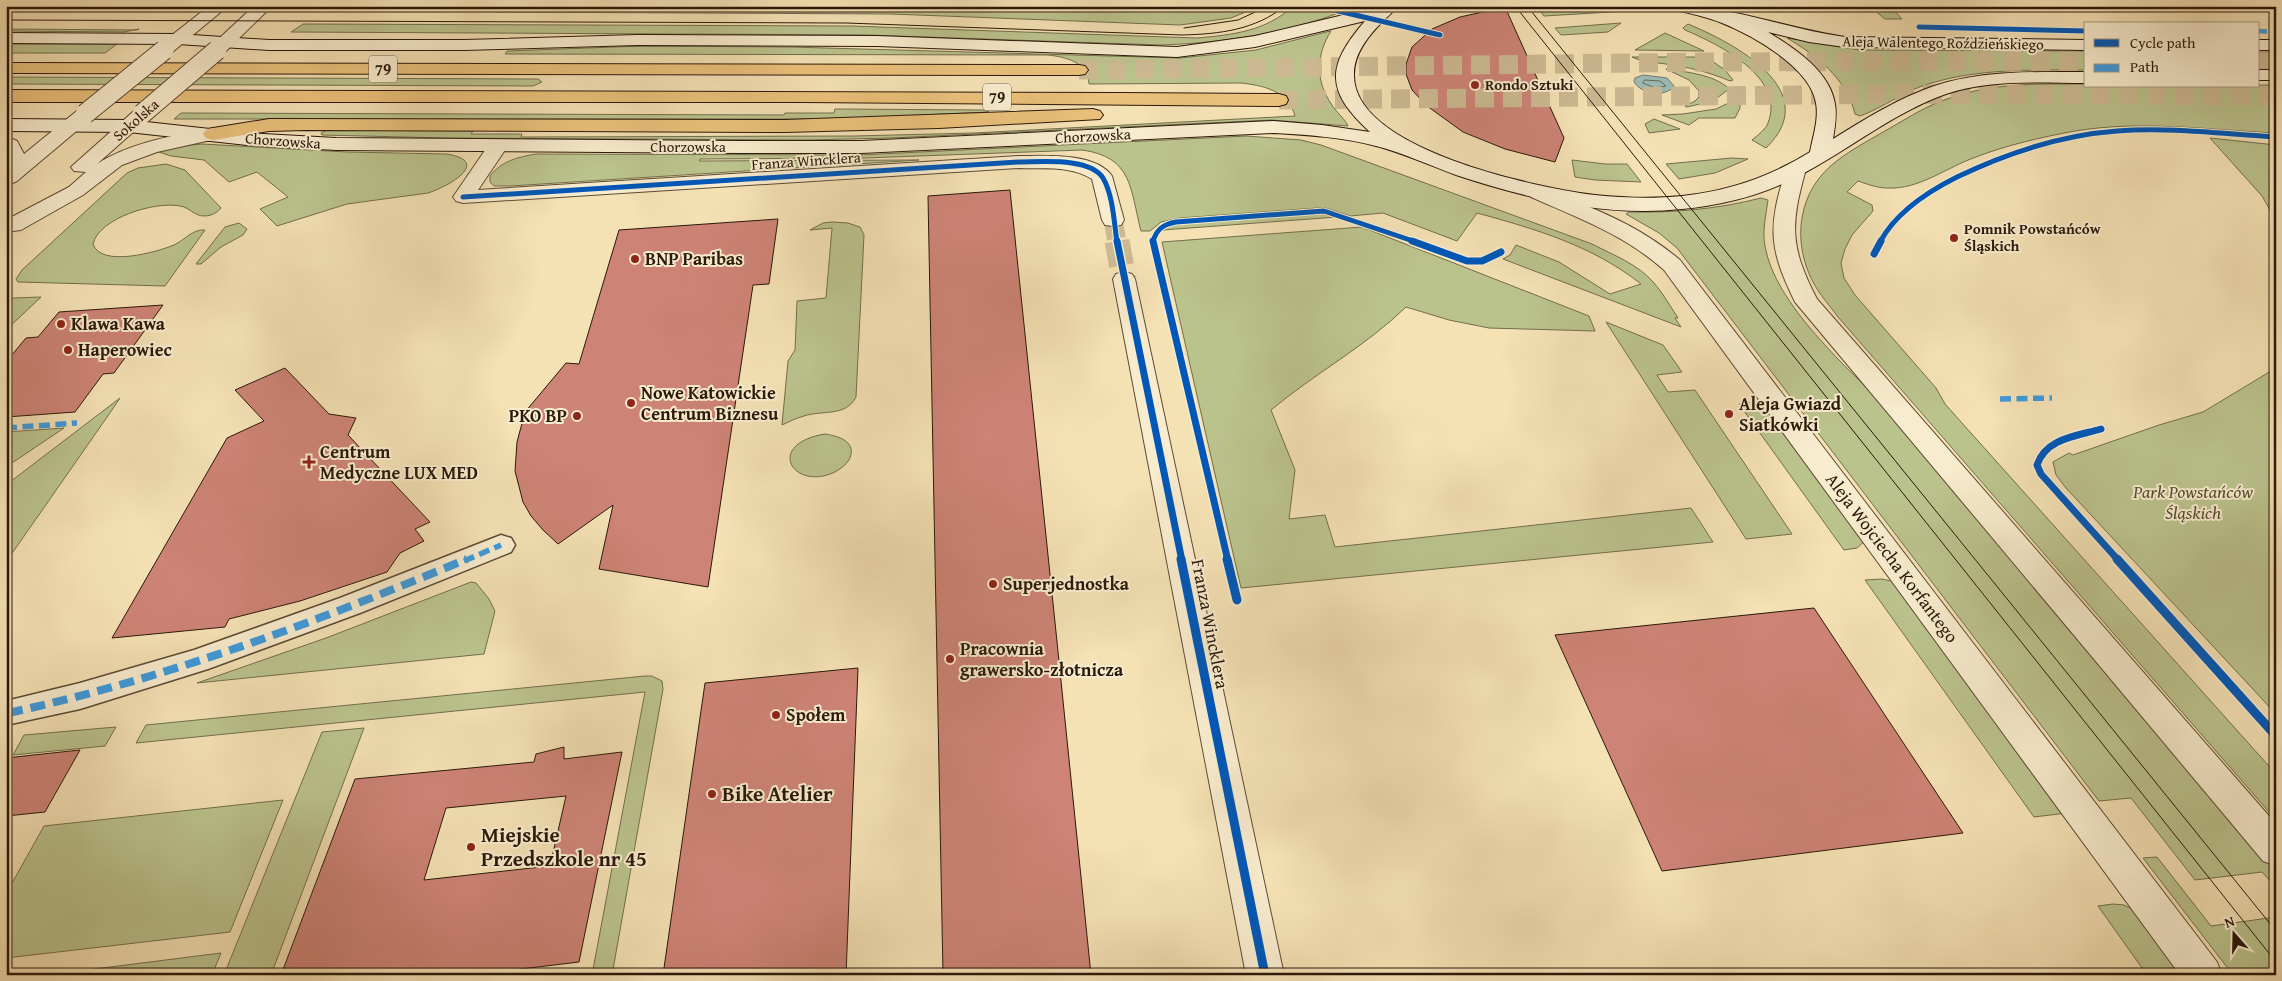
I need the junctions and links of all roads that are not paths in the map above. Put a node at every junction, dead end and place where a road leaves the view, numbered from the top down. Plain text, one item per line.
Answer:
1 (220, 6) edge
2 (264, 6) edge
3 (1683, 6) edge
4 (1388, 9) edge
5 (1714, 14) junction
6 (6, 38) edge
7 (171, 45) junction
8 (2084, 45) edge
9 (2260, 45) edge
10 (2276, 45) edge
11 (222, 46) junction
12 (6, 68) edge
13 (1079, 70) tunnel mouth
14 (2260, 75) edge
15 (2276, 75) edge
16 (2084, 78) edge
17 (6, 96) edge
18 (79, 120) junction
19 (135, 120) junction
20 (6, 125) edge
21 (213, 134) junction
22 (6, 142) edge
23 (497, 146) junction
24 (1399, 146) junction
25 (1820, 153) junction
26 (1796, 169) junction
27 (8, 179) edge
28 (1538, 192) junction
29 (1113, 220) tunnel mouth
30 (10, 228) edge
31 (1124, 279) tunnel mouth
32 (501, 545) dead end
33 (8, 713) dead end
34 (2276, 850) edge
35 (1265, 975) edge
36 (2203, 975) edge

1 - 7 main road
2 - 11 main road, Sokolska
3 - 5 main road
4 - 11 main road
4 - 24 main road
5 - 8 main road, Aleja Walentego Roździeńskiego
5 - 25 main road
6 - 7 main road
7 - 11 main road
7 - 18 main road, bridge
9 - 10 main road
11 - 19 main road, Sokolska, bridge
12 - 13 main road, 79
14 - 15 main road
16 - 25 main road, Aleja Walentego Roździeńskiego
17 - 21 main road, 79
18 - 19 main road, Chorzowska
18 - 20 main road, Chorzowska
18 - 27 main road
19 - 21 main road, Chorzowska
19 - 30 main road, Sokolska
21 - 23 main road, Chorzowska
21 - 30 main road
22 - 27 main road
23 - 24 main road, Chorzowska
23 - 29 main road, Franza Wincklera
24 - 28 main road, Chorzowska
25 - 26 main road, Aleja Walentego Roździeńskiego
26 - 28 main road, Aleja Walentego Roździeńskiego
26 - 34 main road
28 - 36 main road, Aleja Wojciecha Korfantego
31 - 35 main road, Franza Wincklera
32 - 33 street

